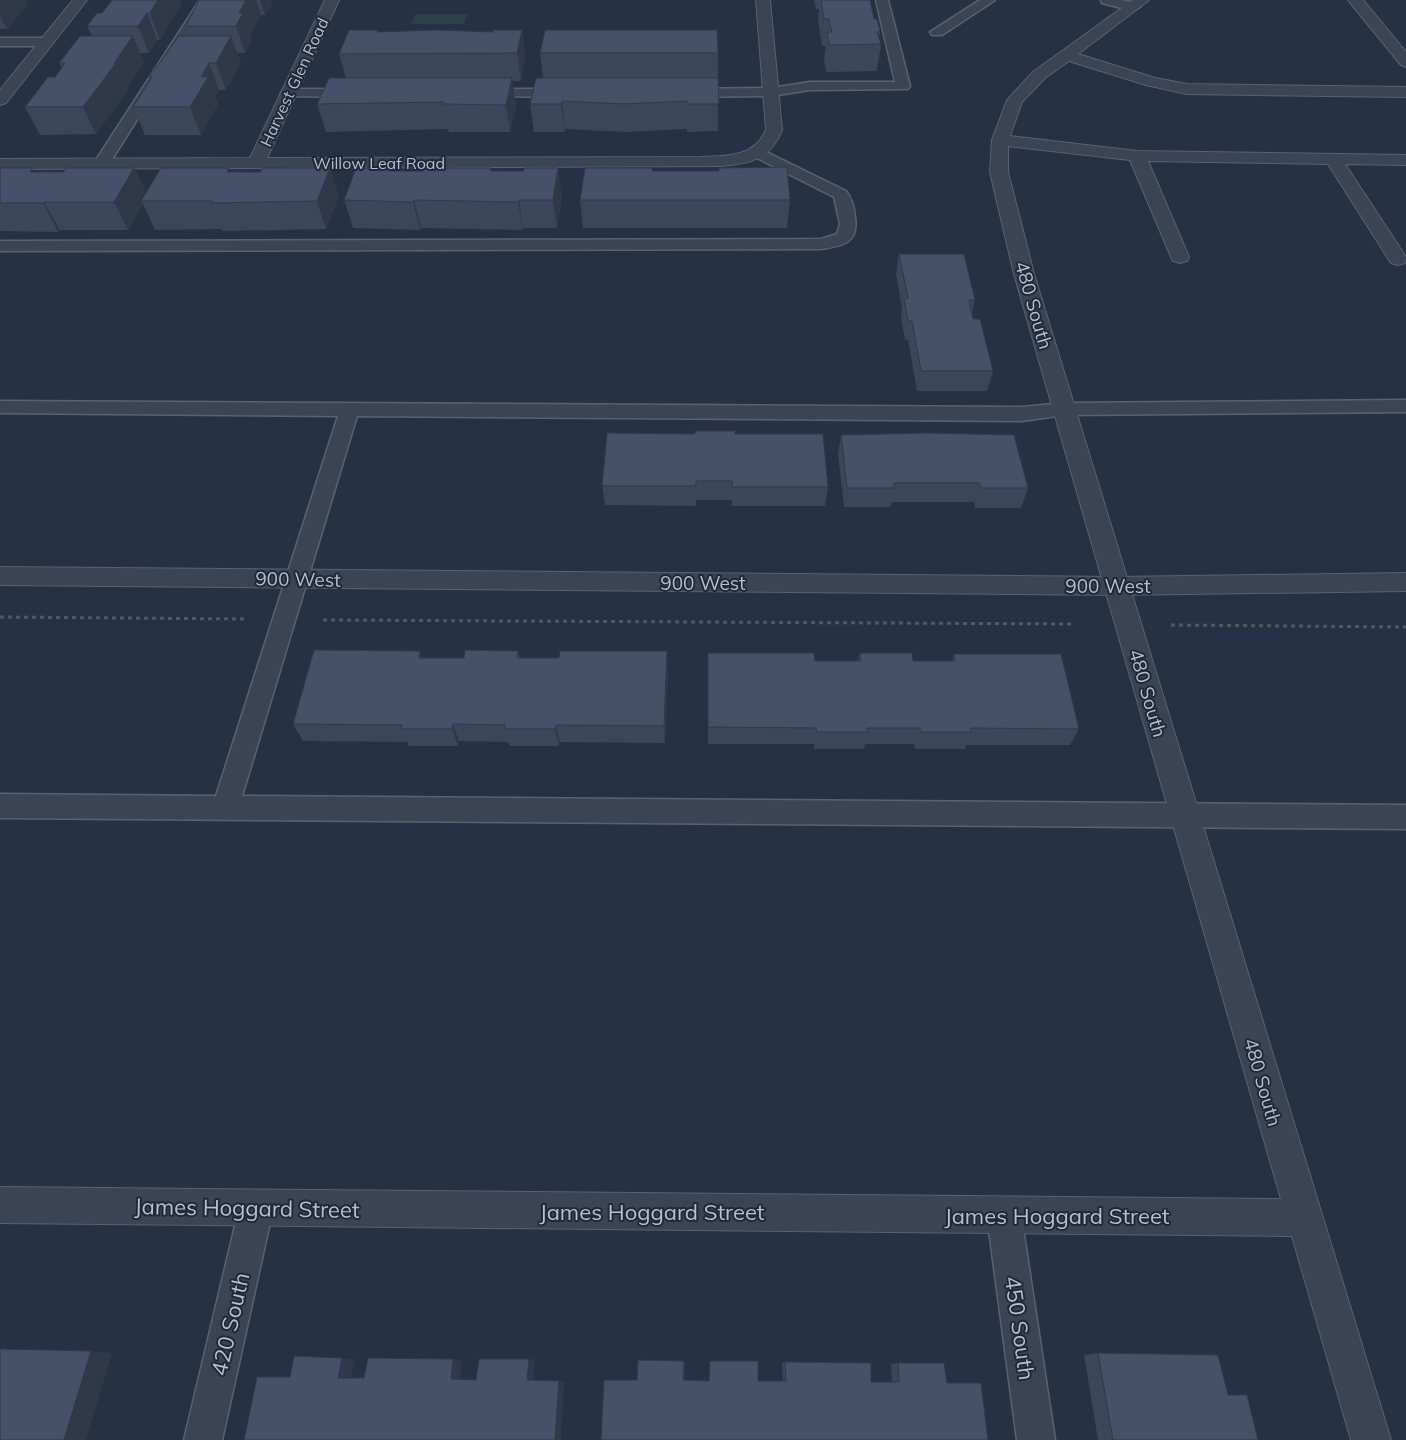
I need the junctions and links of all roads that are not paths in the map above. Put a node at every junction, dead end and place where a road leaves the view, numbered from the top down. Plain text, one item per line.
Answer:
1 (80, 0) edge
2 (206, 0) edge
3 (332, 0) edge
4 (763, 0) edge
5 (882, 0) edge
6 (990, 0) edge
7 (1108, 0) edge
8 (1355, 0) edge
9 (1138, 4) edge
10 (937, 32) dead end
11 (0, 42) edge
12 (46, 42) junction
13 (1067, 55) junction
14 (1406, 62) edge
15 (771, 92) junction
16 (1406, 92) edge
17 (288, 93) junction
18 (375, 93) edge
19 (464, 93) edge
20 (584, 93) edge
21 (674, 93) edge
22 (0, 100) edge
23 (1000, 140) junction
24 (758, 153) junction
25 (1137, 156) junction
26 (1333, 159) junction
27 (1406, 160) edge
28 (256, 163) junction
29 (0, 164) edge
30 (102, 164) junction
31 (0, 246) edge
32 (1180, 257) dead end
33 (1398, 259) dead end
34 (1406, 406) edge
35 (0, 407) edge
36 (350, 408) junction
37 (1064, 409) junction
38 (0, 576) edge
39 (297, 579) junction
40 (1406, 582) edge
41 (1117, 586) junction
42 (0, 806) edge
43 (225, 808) junction
44 (1185, 817) junction
45 (1406, 817) edge
46 (0, 1205) edge
47 (256, 1209) junction
48 (1004, 1215) junction
49 (1303, 1218) junction
50 (203, 1440) edge
51 (1036, 1440) edge
52 (1371, 1440) edge

1 - 12 street
2 - 30 lane
3 - 17 street, Harvest Glen Road
4 - 15 street
5 - 15 lane
6 - 10 lane
7 - 9 lane
8 - 14 street
9 - 13 street, 480 South
11 - 12 lane
12 - 22 street
13 - 16 street
13 - 23 street, 480 South
15 - 21 lane
15 - 24 street
17 - 18 lane
17 - 28 street, Harvest Glen Road
19 - 20 lane
23 - 25 street
23 - 37 street, 480 South
24 - 28 street, Willow Leaf Road
24 - 31 lane
25 - 26 street
25 - 32 street
26 - 27 street
26 - 33 street
28 - 30 street, Willow Leaf Road
29 - 30 street, Willow Leaf Road
34 - 37 lane
35 - 36 lane
36 - 37 lane
36 - 39 lane
37 - 41 street, 480 South
38 - 39 street, 900 West
39 - 41 street, 900 West
39 - 43 lane
40 - 41 street, 900 West
41 - 44 street, 480 South
42 - 43 lane
43 - 44 lane
44 - 45 lane
44 - 49 street, 480 South
46 - 47 street, James Hoggard Street
47 - 48 street, James Hoggard Street
47 - 50 lane, 420 South
48 - 49 street, James Hoggard Street
48 - 51 lane, 450 South
49 - 52 street, 480 South

